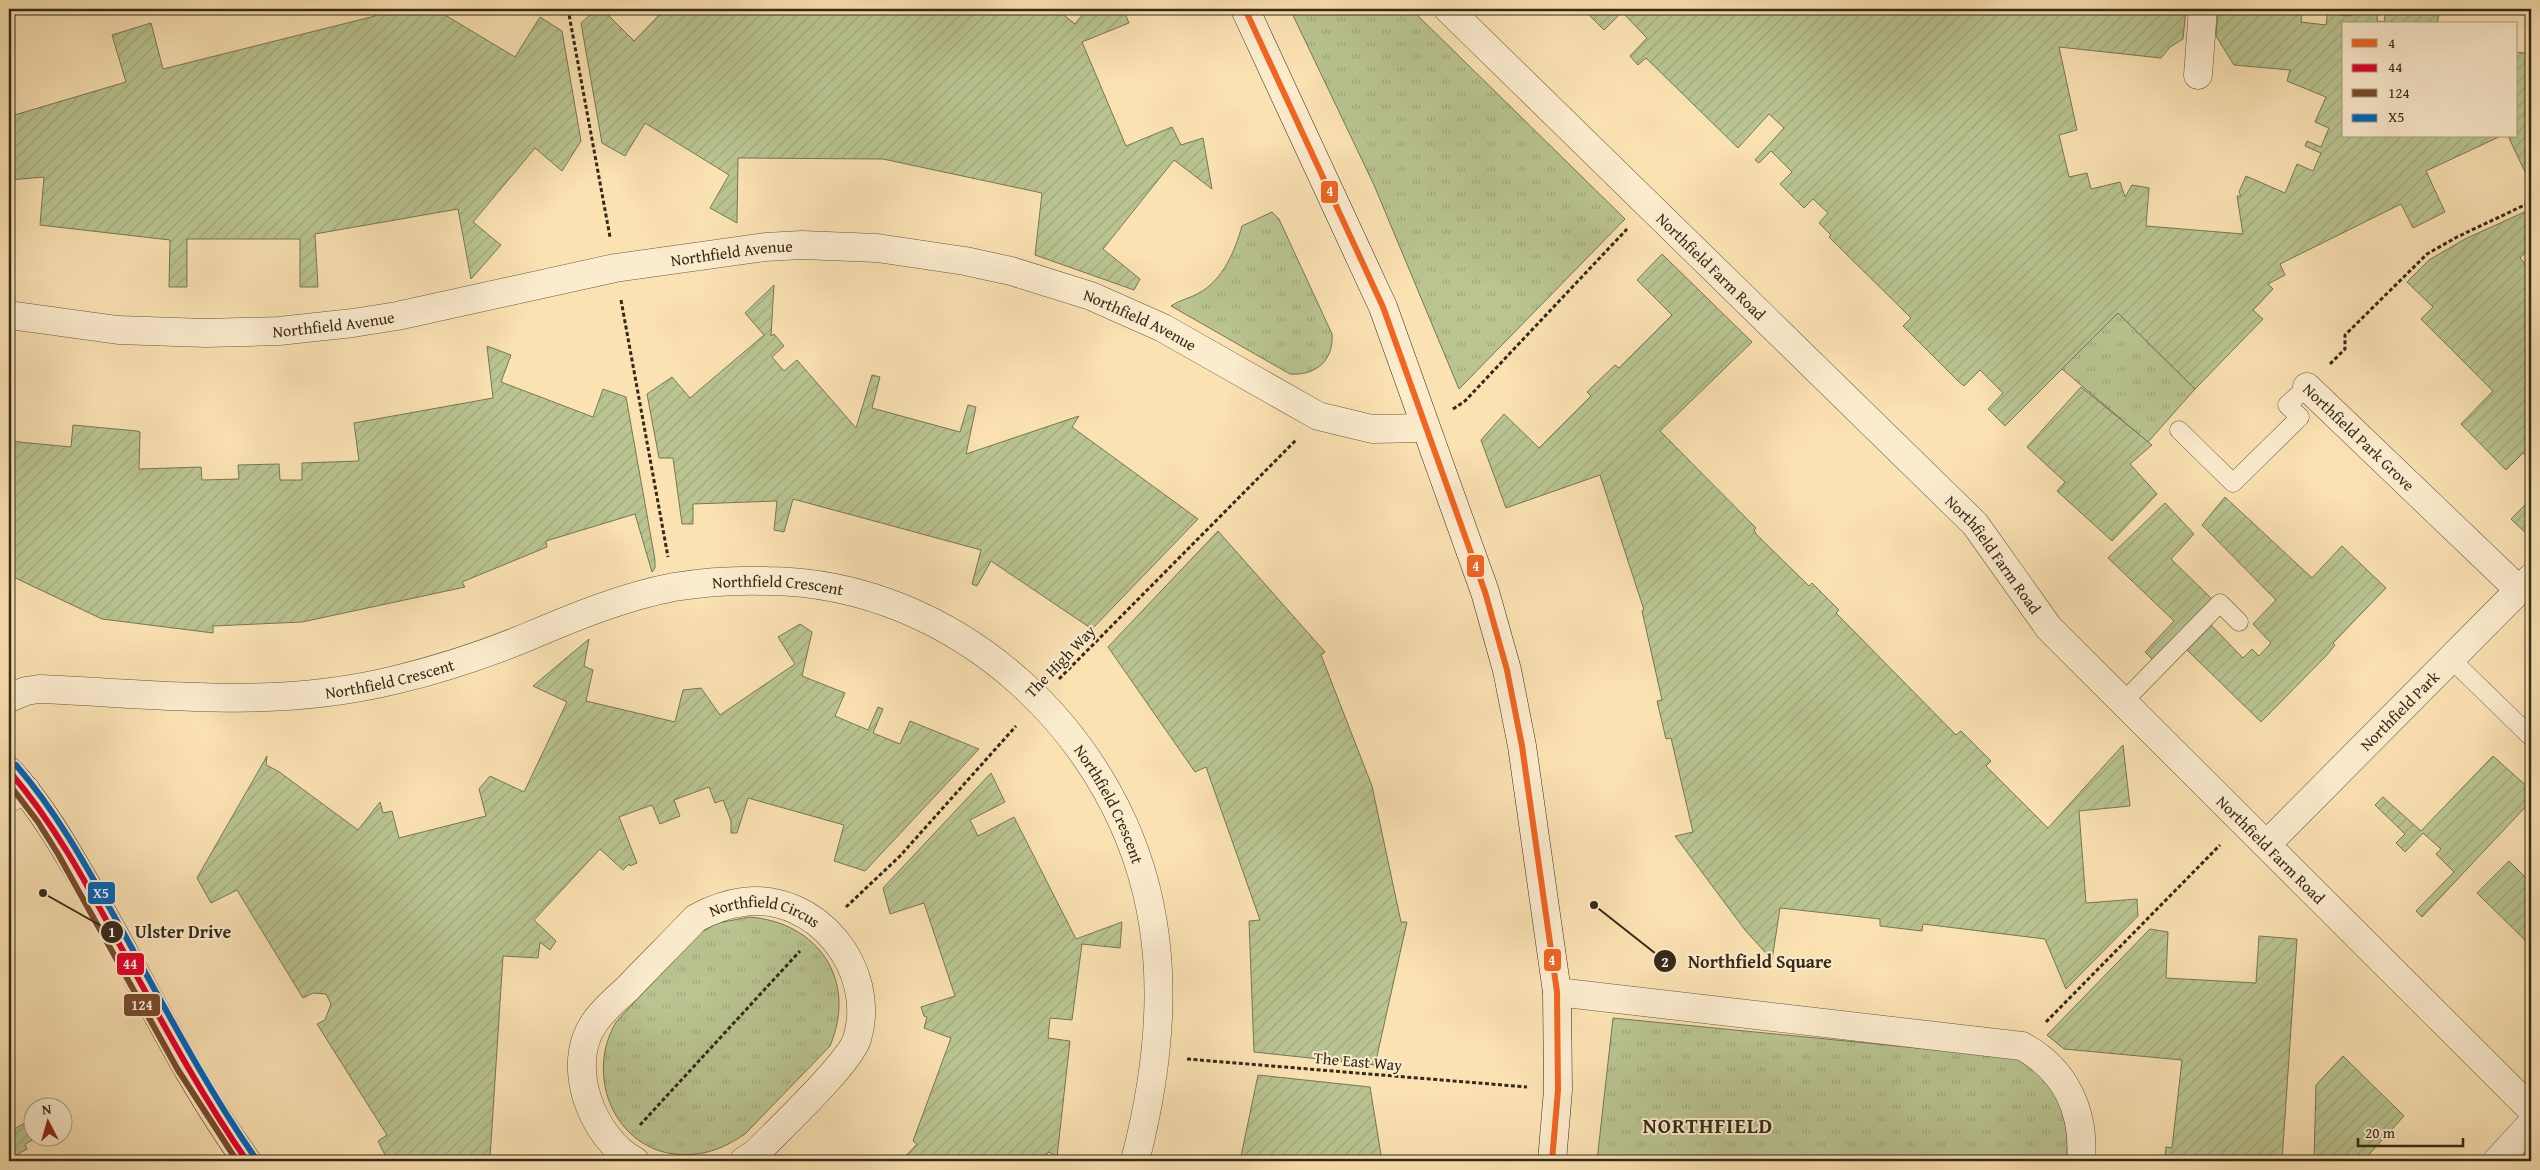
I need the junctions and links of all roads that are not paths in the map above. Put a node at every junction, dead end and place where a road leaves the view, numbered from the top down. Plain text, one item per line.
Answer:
1 (1244, 9) edge
2 (1448, 9) edge
3 (2203, 9) edge
4 (2198, 75) dead end
5 (9, 315) edge
6 (2307, 387) joint
7 (1425, 428) junction
8 (2179, 430) dead end
9 (2527, 583) edge
10 (2239, 622) dead end
11 (2451, 658) junction
12 (9, 698) edge
13 (2124, 701) junction
14 (2531, 737) edge
15 (14, 786) edge
16 (2267, 844) junction
17 (1557, 992) junction
18 (2531, 1109) edge
19 (2531, 1124) edge
20 (618, 1157) edge
21 (246, 1161) edge
22 (744, 1161) edge
23 (1135, 1161) edge
24 (1552, 1161) edge
25 (2081, 1161) edge
26 (2497, 1161) edge

1 - 7 street
2 - 13 street, Northfield Farm Road
3 - 4 street
5 - 7 street, Northfield Avenue
6 - 8 lane
6 - 9 street, Northfield Park Grove
7 - 17 street
9 - 11 street, Northfield Park
10 - 13 lane
11 - 14 lane
11 - 16 street, Northfield Park
12 - 23 street, Northfield Crescent
13 - 16 street, Northfield Farm Road
15 - 21 main road
16 - 18 street, Northfield Farm Road
17 - 24 street
17 - 25 street
19 - 26 street
20 - 22 street, Northfield Circus

